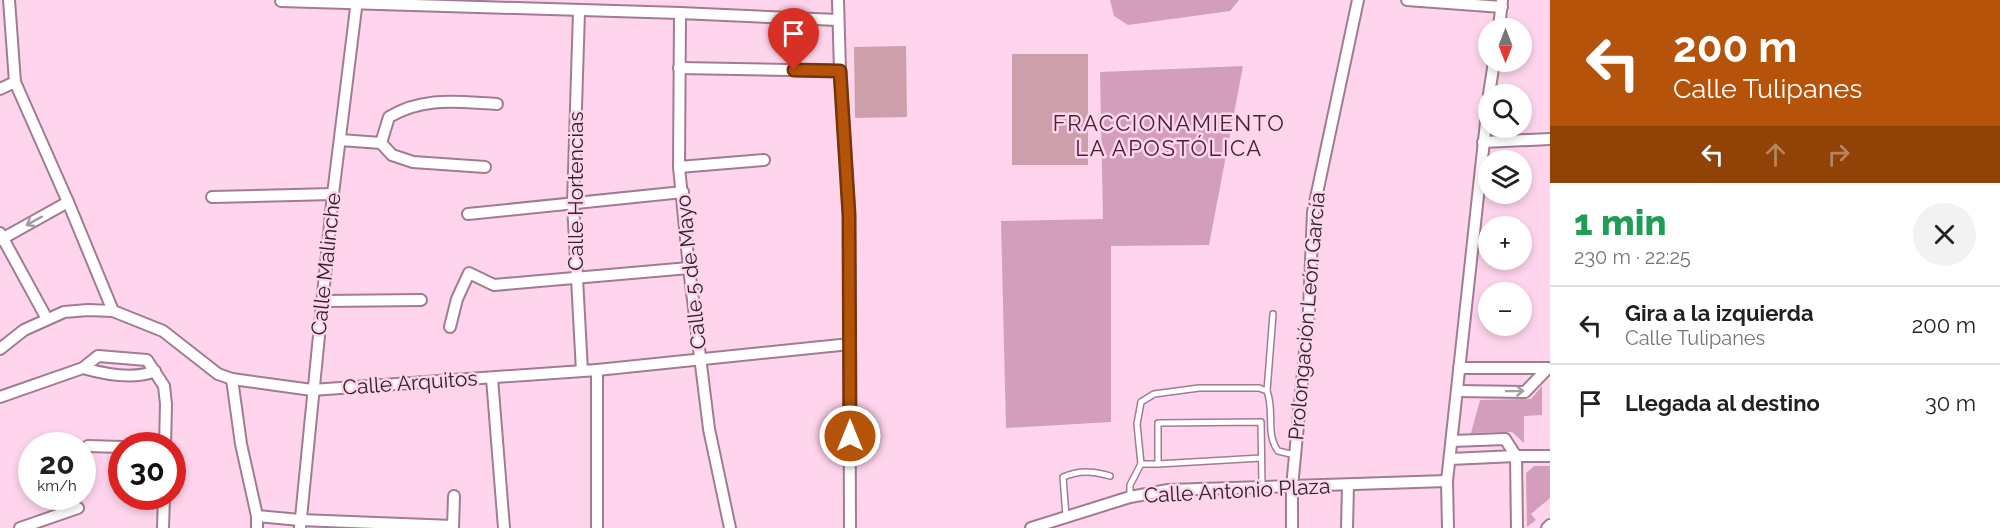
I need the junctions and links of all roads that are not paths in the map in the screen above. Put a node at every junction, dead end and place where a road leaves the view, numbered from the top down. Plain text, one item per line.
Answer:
1 (9, 0) edge
2 (838, 0) edge
3 (1358, 0) edge
4 (1407, 0) edge
5 (281, 1) edge
6 (357, 1) edge
7 (448, 4) edge
8 (1502, 4) edge
9 (515, 5) edge
10 (579, 11) junction
11 (680, 13) junction
12 (838, 20) junction
13 (678, 68) junction
14 (840, 71) junction
15 (15, 82) junction
16 (0, 89) edge
17 (497, 104) dead end
18 (1484, 138) edge
19 (1550, 139) edge
20 (340, 140) junction
21 (1483, 142) junction
22 (381, 143) junction
23 (764, 160) dead end
24 (485, 167) dead end
25 (680, 167) junction
26 (683, 192) junction
27 (333, 194) junction
28 (212, 197) dead end
29 (68, 202) junction
30 (573, 204) junction
31 (468, 214) dead end
32 (1, 237) edge
33 (689, 268) junction
34 (576, 278) junction
35 (421, 300) dead end
36 (324, 301) junction
37 (113, 311) junction
38 (1273, 314) dead end
39 (47, 319) junction
40 (450, 327) dead end
41 (850, 344) junction
42 (0, 349) edge
43 (700, 360) junction
44 (83, 368) junction
45 (1459, 368) junction
46 (1549, 368) edge
47 (597, 370) junction
48 (154, 371) junction
49 (582, 371) junction
50 (492, 378) junction
51 (232, 379) junction
52 (312, 390) junction
53 (1267, 391) junction
54 (1457, 391) junction
55 (0, 397) edge
56 (1261, 422) junction
57 (1271, 423) junction
58 (165, 432) edge
59 (1452, 441) junction
60 (1295, 454) junction
61 (1516, 456) junction
62 (1550, 456) edge
63 (1261, 458) junction
64 (1450, 459) junction
65 (1141, 464) junction
66 (1158, 464) junction
67 (1110, 476) dead end
68 (1447, 481) junction
69 (1348, 485) junction
70 (1292, 487) junction
71 (1262, 488) junction
72 (454, 496) dead end
73 (1130, 497) junction
74 (72, 510) edge
75 (164, 510) edge
76 (1066, 516) junction
77 (257, 522) edge
78 (300, 524) edge
79 (1550, 525) edge
80 (453, 527) edge
81 (20, 528) edge
82 (163, 528) edge
83 (504, 528) edge
84 (597, 528) edge
85 (730, 528) edge
86 (850, 528) edge
87 (1031, 528) edge
88 (1292, 528) edge
89 (1347, 528) edge
90 (1448, 528) edge
91 (1517, 528) edge
92 (1546, 528) edge

1 - 15 street
2 - 12 street
3 - 60 street, Prolongación León García
4 - 8 street
5 - 6 street
6 - 7 street
6 - 20 street, Calle Malinche
7 - 9 street
9 - 10 street
10 - 11 street
10 - 30 street, Calle Hortencias
11 - 12 street
11 - 13 street, Calle 5 de Mayo
12 - 14 street
13 - 14 street
13 - 25 street, Calle 5 de Mayo
14 - 41 street
15 - 16 street
15 - 29 street
17 - 22 street
18 - 21 street
19 - 21 street
20 - 22 street
20 - 27 street, Calle Malinche
21 - 45 street
22 - 24 street
23 - 25 street
25 - 26 street, Calle 5 de Mayo
26 - 30 street
26 - 33 street, Calle 5 de Mayo
27 - 28 street
27 - 36 street, Calle Malinche
29 -> 32 street
29 - 37 street
30 - 31 street
30 - 34 street, Calle Hortencias
32 - 39 street
33 - 34 street
33 - 43 street, Calle 5 de Mayo
34 - 40 street
34 - 49 street, Calle Hortencias
35 - 36 street
36 - 52 street, Calle Malinche
37 - 39 street, Calle Arquitos
37 - 51 street, Calle Arquitos
38 - 53 lane
39 - 42 street, Calle Arquitos
41 - 43 street, Calle Arquitos
41 - 86 street
43 - 47 street, Calle Arquitos
43 - 85 street, Calle 5 de Mayo
44 - 48 street
44 - 48 street
44 - 55 street
45 - 46 street
45 - 54 street
54 -> 46 street
47 - 49 street, Calle Arquitos
47 - 84 street
48 - 58 street
49 - 50 street, Calle Arquitos
50 - 52 street, Calle Arquitos
50 - 83 street
51 - 52 street, Calle Arquitos
51 - 77 street
52 - 78 street, Calle Malinche
53 - 57 lane
53 - 65 lane
54 - 59 street
56 - 57 lane
56 - 63 lane
56 - 66 lane
57 - 60 lane
59 - 61 street
59 - 64 street
60 - 70 street, Prolongación León García
61 - 62 street
61 - 64 street
61 - 91 street
63 - 66 lane
63 - 71 lane
64 - 68 street
65 - 66 lane
65 - 73 lane
67 - 76 lane
68 - 69 street, Calle Antonio Plaza
68 - 90 street
69 - 70 street, Calle Antonio Plaza
69 - 89 street
70 - 71 street, Calle Antonio Plaza
70 - 88 street, Prolongación León García
71 - 73 street, Calle Antonio Plaza
72 - 80 street
73 - 76 street, Calle Antonio Plaza
74 - 81 street
75 - 82 street
76 - 87 street, Calle Antonio Plaza
77 - 78 street
78 - 80 street
79 - 92 street

